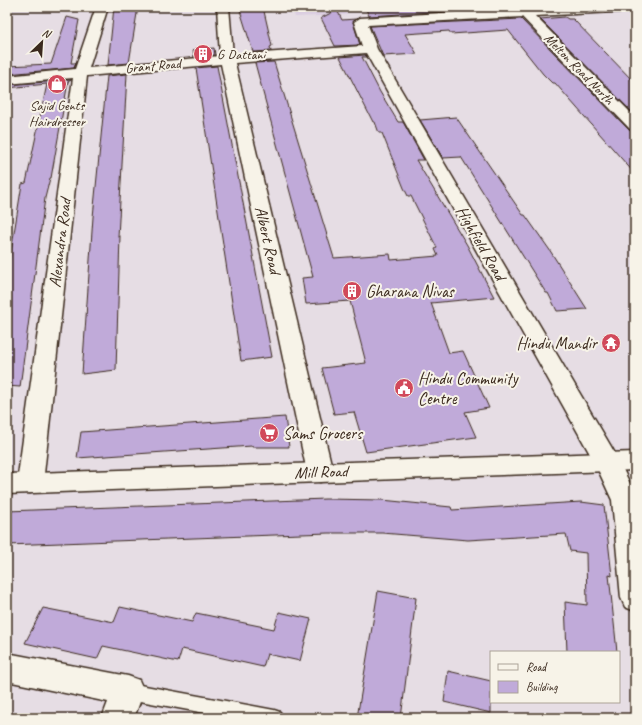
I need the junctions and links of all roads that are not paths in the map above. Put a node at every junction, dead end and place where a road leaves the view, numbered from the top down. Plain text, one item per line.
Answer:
1 (102, 7) edge
2 (224, 7) edge
3 (635, 7) edge
4 (524, 12) junction
5 (370, 49) junction
6 (227, 59) junction
7 (81, 72) junction
8 (7, 80) edge
9 (635, 126) edge
10 (635, 461) edge
11 (607, 462) junction
12 (320, 472) junction
13 (18, 483) edge
14 (635, 598) edge
15 (7, 667) edge
16 (123, 705) edge
17 (274, 718) edge

1 - 7 street, Alexandra Road
2 - 6 street, Albert Road
3 - 4 street
4 - 5 street, Highfield Road
4 - 9 street, Melton Road North
5 - 6 street, Grant Road
5 - 11 street, Highfield Road
6 - 7 street, Grant Road
6 - 12 street, Albert Road
7 - 8 street, Grant Road
7 - 13 street, Alexandra Road
10 - 11 street, Mill Road
11 - 12 street, Mill Road
11 - 14 street, Highfield Road
12 - 13 street, Mill Road
15 - 16 street
16 - 17 lane

